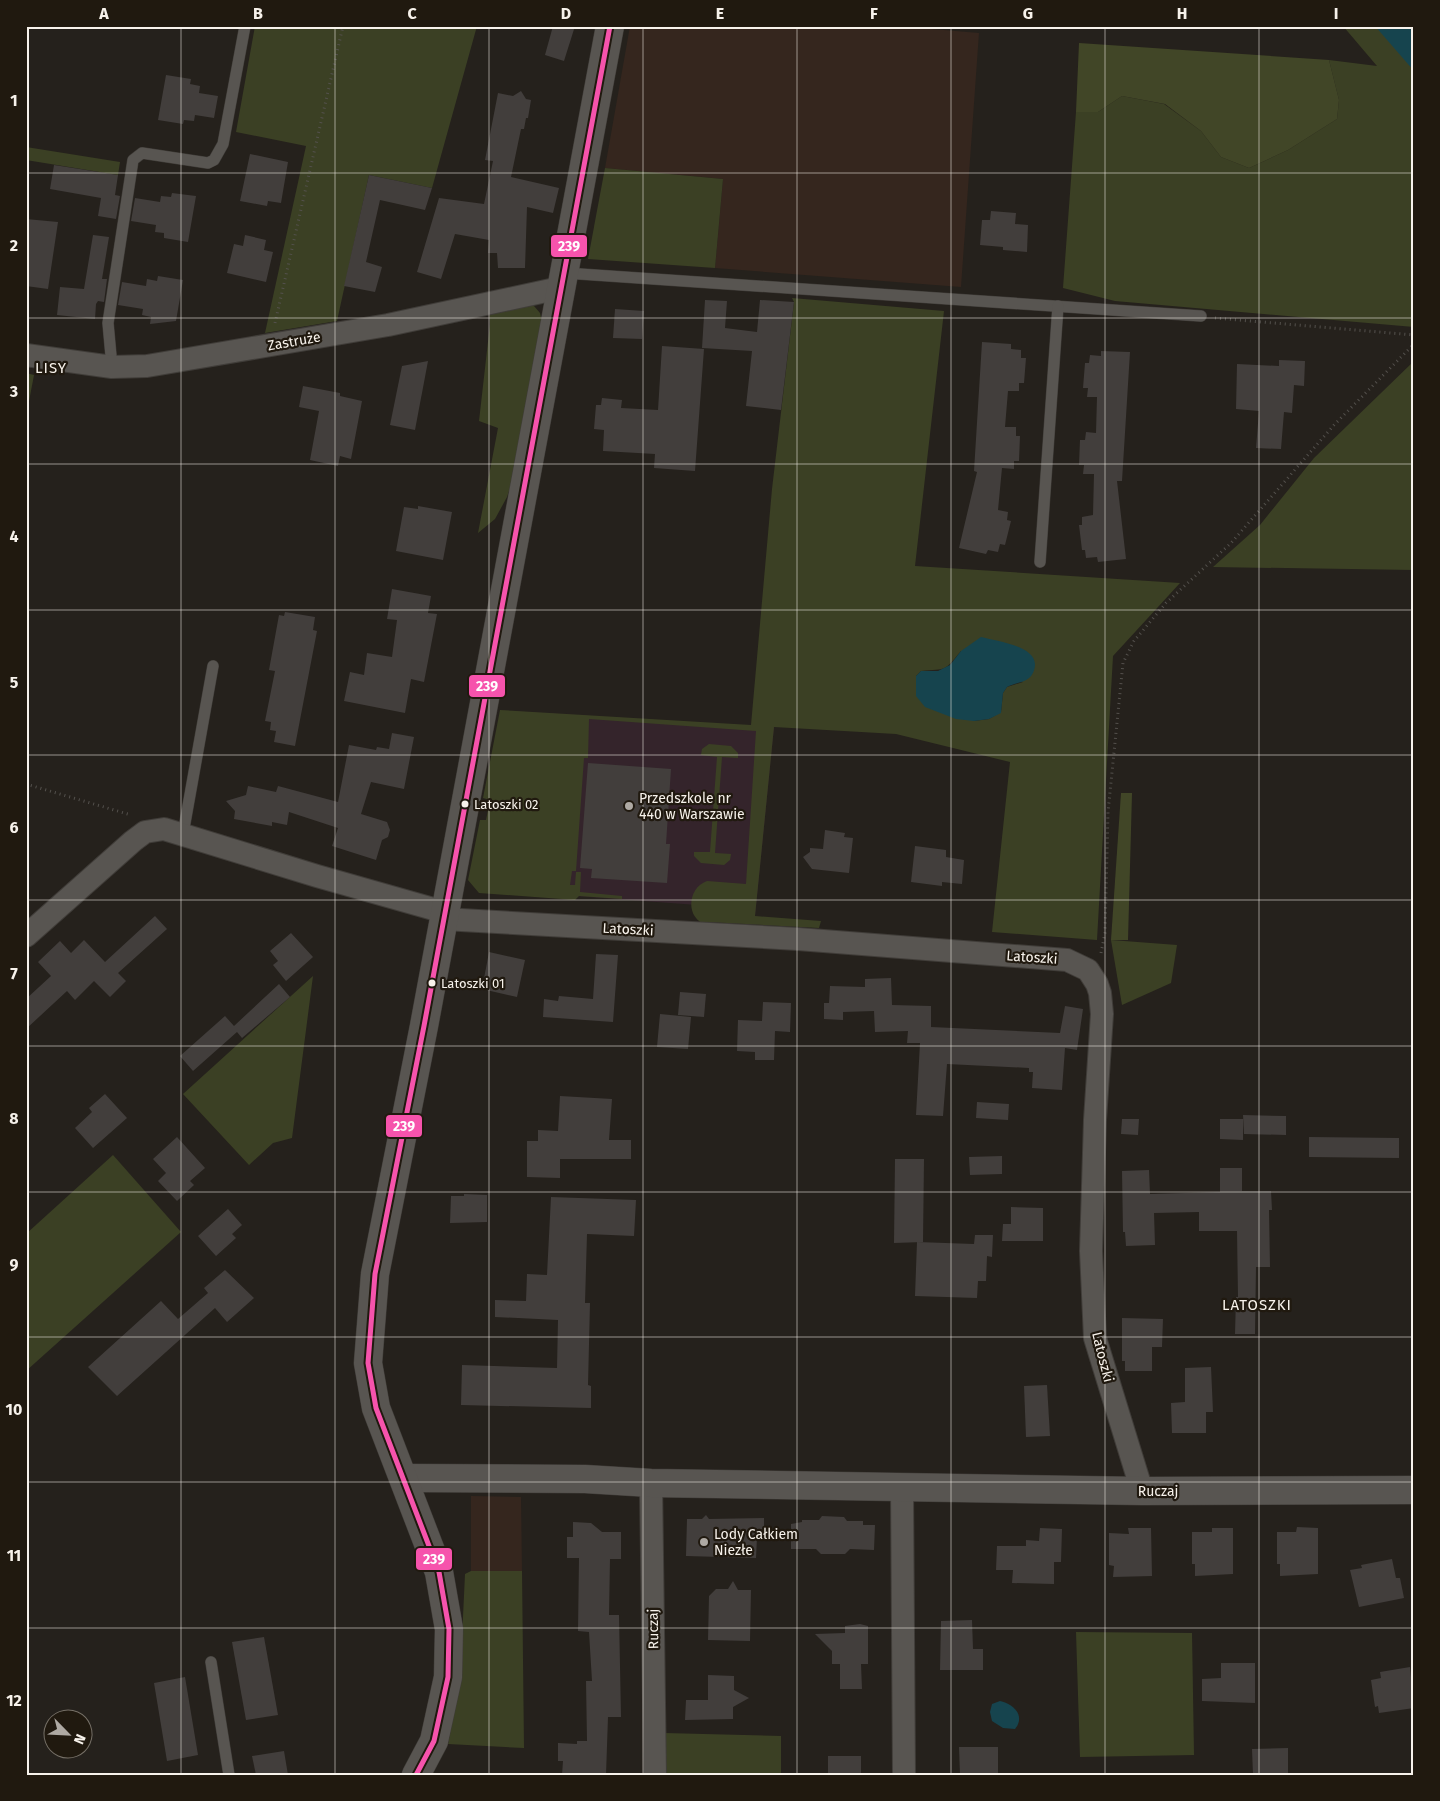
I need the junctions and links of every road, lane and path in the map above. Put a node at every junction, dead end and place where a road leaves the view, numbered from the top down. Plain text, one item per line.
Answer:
1 (245, 26) edge
2 (343, 26) edge
3 (610, 26) edge
4 (561, 280) junction
5 (1058, 306) junction
6 (1201, 316) joint
7 (1414, 334) edge
8 (1414, 344) edge
9 (270, 345) junction
10 (26, 355) edge
11 (112, 367) junction
12 (1040, 562) dead end
13 (213, 666) dead end
14 (26, 784) edge
15 (156, 829) junction
16 (183, 834) junction
17 (443, 915) junction
18 (26, 936) edge
19 (1093, 976) junction
20 (405, 1478) junction
21 (651, 1483) junction
22 (902, 1487) junction
23 (1414, 1490) edge
24 (1142, 1491) junction
25 (210, 1662) dead end
26 (229, 1775) edge
27 (416, 1775) edge
28 (655, 1775) edge
29 (904, 1775) edge

1 - 11 lane
2 - 9 path
3 - 4 street
4 - 5 lane
4 - 9 street, Zastruże
4 - 17 street
5 - 6 lane
5 - 12 lane
6 - 7 path
8 - 19 path
9 - 11 street, Zastruże
10 - 11 street, Zastruże
13 - 16 lane
14 - 15 path
15 - 16 street, Latoszki
15 - 18 street
16 - 17 street, Latoszki
17 - 19 street, Latoszki
17 - 20 street
19 - 24 street, Latoszki
20 - 21 street, Ruczaj
20 - 27 street
21 - 22 street, Ruczaj
21 - 28 street, Ruczaj
22 - 24 street, Ruczaj
22 - 29 street
23 - 24 street, Ruczaj
25 - 26 lane

